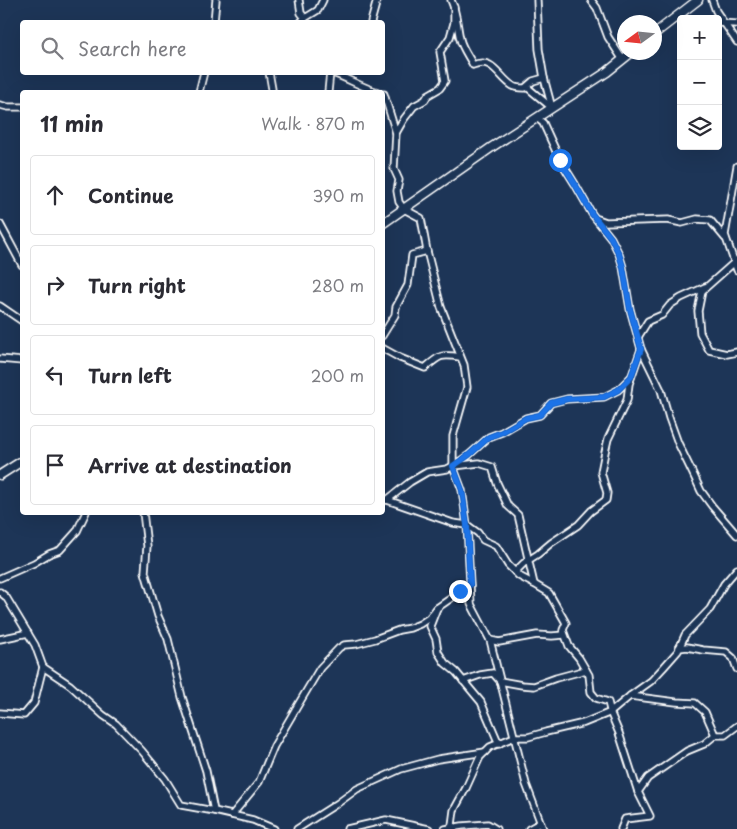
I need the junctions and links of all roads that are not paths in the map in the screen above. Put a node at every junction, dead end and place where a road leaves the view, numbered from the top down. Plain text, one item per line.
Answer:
1 (216, 0) edge
2 (299, 0) edge
3 (323, 0) edge
4 (377, 0) edge
5 (451, 0) edge
6 (537, 0) edge
7 (591, 0) edge
8 (698, 0) edge
9 (712, 0) edge
10 (454, 7) junction
11 (718, 15) edge
12 (214, 20) edge
13 (303, 20) edge
14 (372, 20) edge
15 (672, 21) junction
16 (677, 21) edge
17 (722, 23) edge
18 (722, 24) edge
19 (737, 24) edge
20 (662, 28) edge
21 (737, 42) edge
22 (617, 51) edge
23 (623, 60) edge
24 (203, 75) edge
25 (270, 75) edge
26 (330, 75) edge
27 (341, 75) edge
28 (544, 78) junction
29 (527, 87) junction
30 (200, 90) edge
31 (272, 90) edge
32 (328, 90) edge
33 (371, 90) edge
34 (385, 97) edge
35 (0, 105) edge
36 (20, 107) edge
37 (552, 108) junction
38 (537, 118) junction
39 (396, 133) junction
40 (737, 166) edge
41 (404, 209) junction
42 (595, 218) junction
43 (385, 222) edge
44 (0, 224) edge
45 (2, 232) edge
46 (725, 238) junction
47 (427, 251) junction
48 (736, 261) edge
49 (20, 262) edge
50 (737, 270) edge
51 (707, 286) junction
52 (0, 306) edge
53 (20, 320) edge
54 (385, 331) edge
55 (638, 337) junction
56 (641, 349) junction
57 (385, 350) edge
58 (737, 352) edge
59 (460, 357) junction
60 (0, 359) edge
61 (20, 360) edge
62 (631, 377) junction
63 (20, 462) edge
64 (453, 466) junction
65 (0, 475) edge
66 (385, 500) edge
67 (85, 515) edge
68 (143, 515) edge
69 (467, 525) junction
70 (737, 534) edge
71 (529, 560) junction
72 (737, 569) edge
73 (515, 572) junction
74 (0, 578) edge
75 (534, 584) junction
76 (470, 585) junction
77 (0, 592) edge
78 (437, 608) junction
79 (28, 633) junction
80 (564, 635) junction
81 (0, 639) edge
82 (490, 640) junction
83 (679, 648) junction
84 (735, 658) edge
85 (44, 667) junction
86 (737, 669) edge
87 (586, 670) junction
88 (463, 681) junction
89 (500, 681) junction
90 (630, 696) junction
91 (611, 712) junction
92 (0, 713) edge
93 (737, 726) edge
94 (715, 735) junction
95 (514, 738) junction
96 (499, 744) junction
97 (485, 752) junction
98 (638, 792) junction
99 (214, 811) junction
100 (232, 815) junction
101 (540, 823) junction
102 (274, 829) edge
103 (296, 829) edge
104 (347, 829) edge
105 (429, 829) edge
106 (448, 829) edge
107 (496, 829) edge
108 (529, 829) edge
109 (543, 829) edge
110 (621, 829) edge

1 - 12 street
2 - 13 street
3 - 13 street
4 - 14 street
5 - 10 street
6 - 28 street
7 - 22 street
8 - 15 main road
9 - 11 street
10 - 29 street
10 - 39 street
15 - 16 street
15 - 20 main road
17 - 19 street
18 - 21 street
23 - 37 main road
24 - 30 street
25 - 31 street
26 - 32 street
27 - 33 street
28 - 29 street
28 - 37 street
29 - 37 street
34 - 39 street
35 - 36 street
37 - 38 main road
38 - 41 main road
38 - 42 street
39 - 41 street
40 - 46 street
41 - 43 main road
41 - 47 street
42 - 46 street
42 - 55 street
44 - 45 street
45 - 49 street
46 - 48 street
47 - 54 street
47 - 59 street
48 - 50 street
48 - 51 street
51 - 55 street
51 - 58 street
52 - 53 street
55 - 56 street
56 - 62 street
56 - 70 street
57 - 59 street
59 - 64 street
60 - 61 street
62 - 64 street
62 - 71 street
63 - 65 main road
64 - 66 street
64 - 69 street
64 - 71 street
66 - 69 street
67 - 74 street
68 - 99 street
69 - 73 street
69 - 76 street
71 - 73 street
71 - 75 street
72 - 83 street
73 - 75 street
75 - 80 street
76 - 78 street
76 - 82 street
77 - 79 street
78 - 88 street
78 - 100 street
79 - 81 street
79 - 85 street
80 - 82 street
80 - 87 street
82 - 89 street
83 - 84 street
83 - 90 street
84 - 86 street
85 - 92 street
85 - 99 street
87 - 89 street
87 - 91 street
88 - 89 street
88 - 96 street
89 - 95 street
90 - 91 street
90 - 94 street
91 - 95 street
91 - 98 street
93 - 94 street
94 - 98 street
95 - 96 street
95 - 101 street
96 - 97 street
97 - 103 street
97 - 106 street
98 - 110 street
99 - 100 street
100 - 102 street
101 - 108 street
101 - 109 street
104 - 105 street
106 - 107 street

